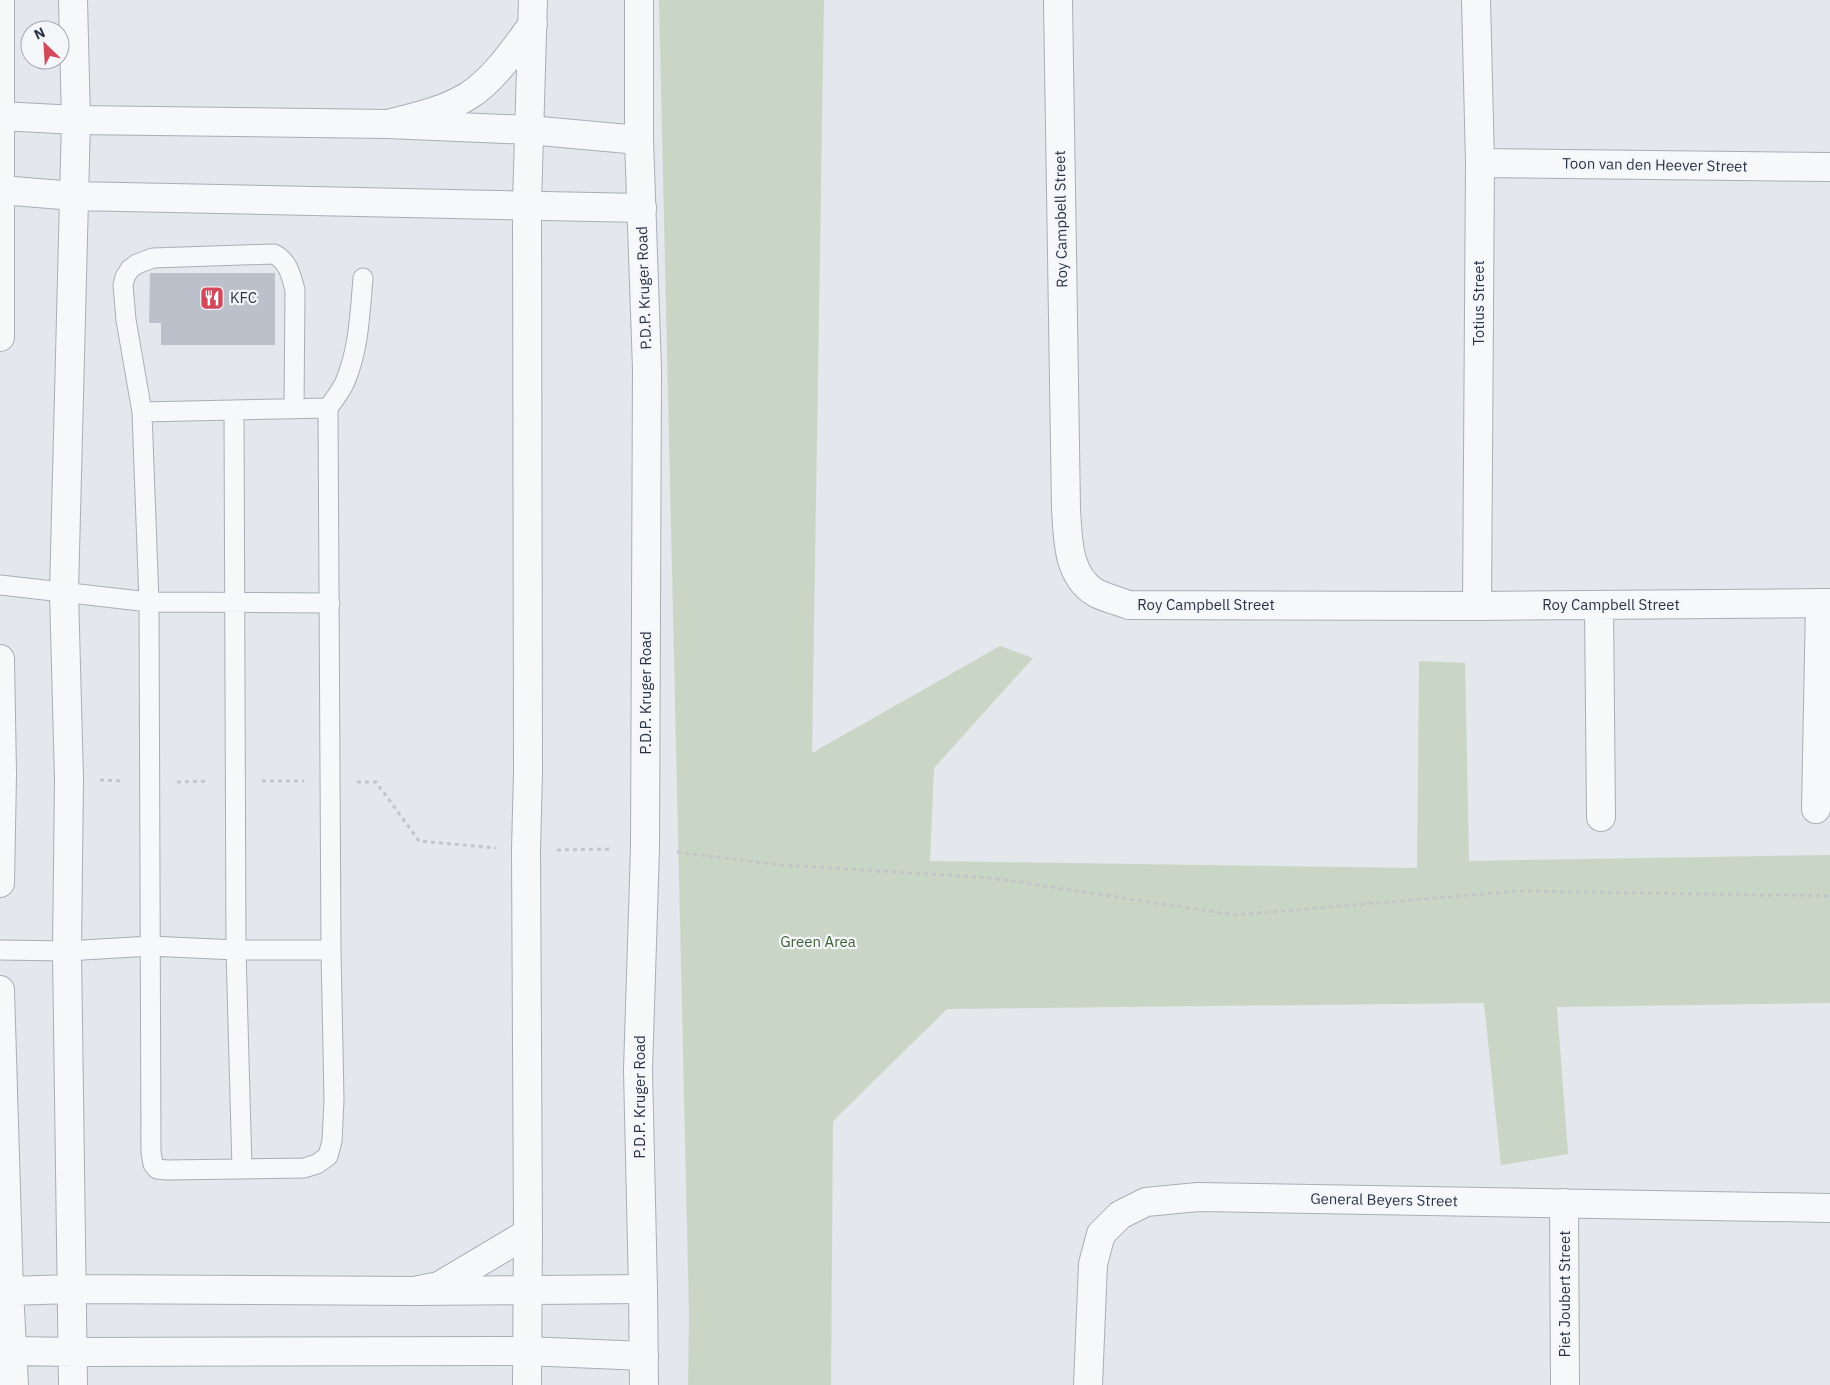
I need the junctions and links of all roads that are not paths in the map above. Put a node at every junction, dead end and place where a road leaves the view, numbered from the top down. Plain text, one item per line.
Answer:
1 (0, 0) edge
2 (73, 0) edge
3 (639, 0) edge
4 (1058, 0) edge
5 (1476, 0) edge
6 (533, 12) edge
7 (0, 106) edge
8 (0, 117) edge
9 (76, 120) junction
10 (388, 124) junction
11 (529, 130) junction
12 (639, 140) junction
13 (1480, 164) junction
14 (1830, 167) edge
15 (0, 190) edge
16 (74, 196) junction
17 (527, 204) junction
18 (642, 208) junction
19 (363, 278) dead end
20 (0, 337) edge
21 (328, 408) junction
22 (294, 409) junction
23 (234, 410) junction
24 (142, 412) junction
25 (0, 585) edge
26 (64, 592) junction
27 (149, 602) junction
28 (235, 603) junction
29 (330, 603) junction
30 (1825, 603) edge
31 (1599, 605) junction
32 (1477, 606) junction
33 (0, 659) edge
34 (1816, 809) dead end
35 (1601, 817) dead end
36 (0, 883) edge
37 (150, 946) junction
38 (0, 950) edge
39 (236, 950) junction
40 (332, 950) junction
41 (68, 951) junction
42 (0, 990) edge
43 (242, 1169) junction
44 (1564, 1203) junction
45 (1830, 1208) edge
46 (528, 1232) junction
47 (72, 1289) junction
48 (643, 1289) junction
49 (9, 1291) junction
50 (414, 1291) junction
51 (527, 1291) junction
52 (13, 1351) junction
53 (526, 1351) junction
54 (73, 1352) junction
55 (644, 1356) junction
56 (14, 1385) edge
57 (73, 1385) edge
58 (526, 1385) edge
59 (644, 1385) edge
60 (1088, 1385) edge
61 (1565, 1385) edge

1 - 7 street
2 - 9 street
3 - 12 street, P.D.P. Kruger Road
4 - 32 street, Roy Campbell Street
5 - 13 street, Totius Street
6 - 10 street
6 - 11 street
8 - 9 street
8 - 15 street
9 - 10 street
9 - 16 street
10 - 11 street
11 - 12 street
11 - 17 street
12 - 18 street, P.D.P. Kruger Road
13 - 14 street, Toon van den Heever Street
13 - 32 street, Totius Street
15 - 16 street
15 - 20 street
16 - 17 street
16 - 26 street
17 - 18 street
17 - 46 street
18 - 48 street, P.D.P. Kruger Road
19 - 21 lane
21 - 22 lane
21 - 29 lane
22 - 23 lane
22 - 24 lane
23 - 24 lane
23 - 28 lane
24 - 27 lane
25 - 26 lane
26 - 27 lane
26 - 41 street
27 - 28 lane
27 - 37 lane
28 - 29 lane
28 - 39 lane
29 - 40 lane
30 - 31 street, Roy Campbell Street
30 - 34 street
31 - 32 street, Roy Campbell Street
31 - 35 street
33 - 36 street
37 - 39 lane
37 - 41 lane
37 - 43 lane
38 - 41 lane
39 - 40 lane
39 - 43 lane
40 - 43 lane
41 - 47 street
42 - 49 street
44 - 45 street, General Beyers Street
44 - 60 street, General Beyers Street
44 - 61 street, Piet Joubert Street
46 - 50 street
46 - 51 street
47 - 49 street
47 - 50 street
47 - 54 street
48 - 51 street
48 - 55 street, P.D.P. Kruger Road
49 - 52 street
50 - 51 street
51 - 53 street
52 - 54 street
52 - 56 street
53 - 54 street
53 - 55 street
53 - 58 street
54 - 57 street
55 - 59 street, P.D.P. Kruger Road

